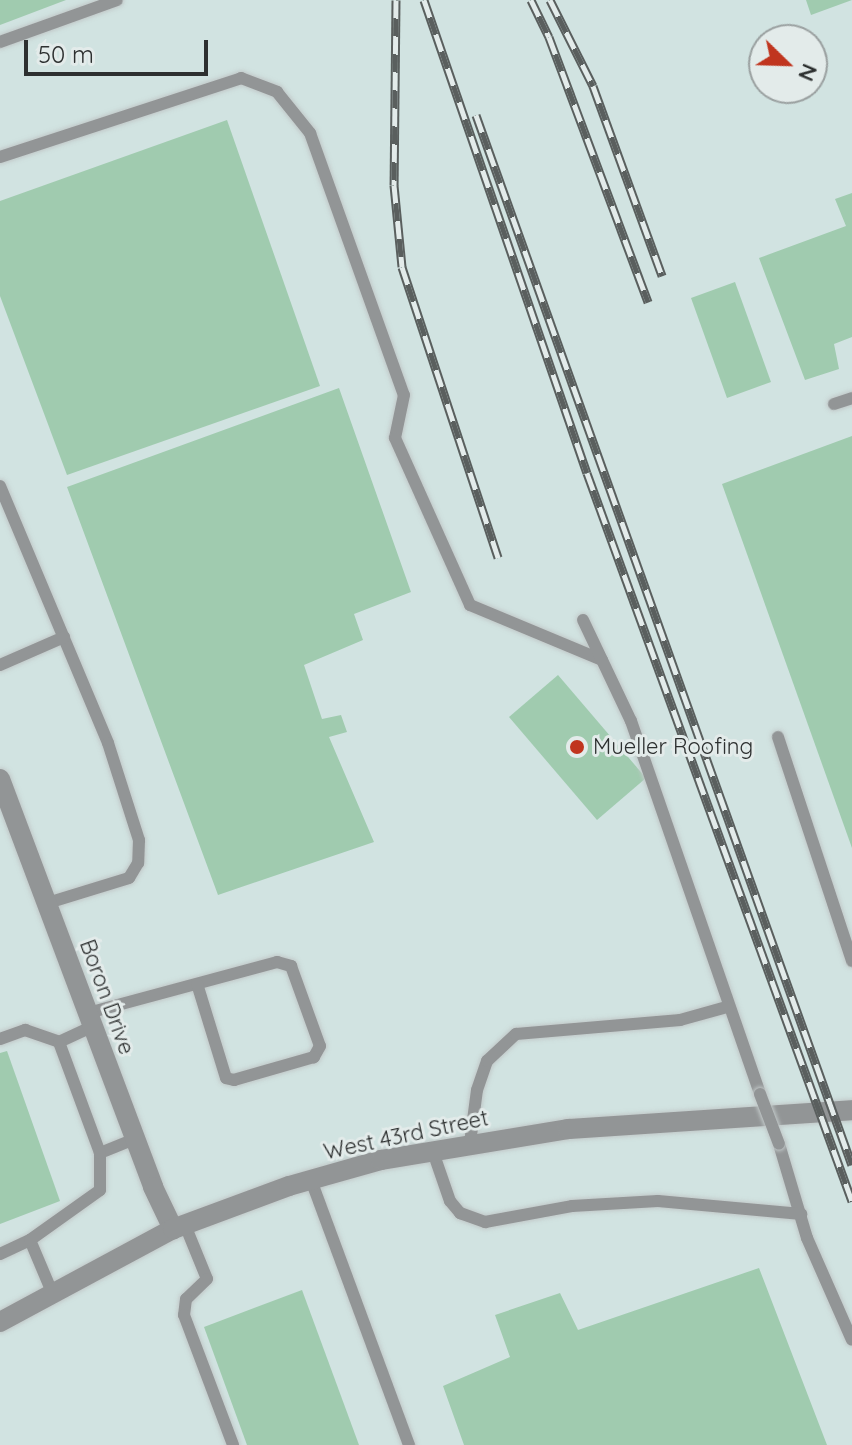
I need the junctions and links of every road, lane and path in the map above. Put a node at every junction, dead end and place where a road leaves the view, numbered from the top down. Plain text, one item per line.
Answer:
1 (117, 0) edge
2 (0, 42) edge
3 (0, 157) edge
4 (852, 398) edge
5 (834, 404) dead end
6 (0, 486) edge
7 (583, 620) dead end
8 (64, 637) junction
9 (602, 660) junction
10 (0, 665) edge
11 (778, 737) dead end
12 (0, 779) edge
13 (47, 903) junction
14 (852, 961) edge
15 (197, 984) junction
16 (727, 1007) junction
17 (90, 1020) junction
18 (0, 1039) edge
19 (59, 1042) junction
20 (852, 1110) edge
21 (135, 1139) junction
22 (470, 1143) junction
23 (432, 1149) junction
24 (100, 1153) junction
25 (311, 1180) junction
26 (801, 1214) junction
27 (179, 1227) junction
28 (30, 1240) junction
29 (0, 1254) edge
30 (52, 1292) junction
31 (0, 1322) edge
32 (852, 1340) edge
33 (233, 1445) edge
34 (409, 1445) edge

1 - 2 lane
3 - 9 lane
4 - 5 lane
6 - 8 lane
7 - 9 lane
8 - 10 lane
8 - 13 lane
9 - 16 lane
11 - 14 lane
12 - 13 street, Boron Drive
13 - 17 street, Boron Drive
15 - 15 lane
15 - 17 lane
16 - 22 lane
16 - 26 lane, bridge
17 - 19 lane
17 - 21 street, Boron Drive
18 - 19 lane
19 - 24 lane
20 - 22 street, West 43rd Street
21 - 24 lane
21 - 27 street, Boron Drive
22 - 23 street, West 43rd Street
23 - 25 street, West 43rd Street
23 - 26 lane
24 - 28 lane
25 - 27 street, West 43rd Street
25 - 34 lane
26 - 32 lane
27 - 30 street, West 43rd Street
27 - 33 lane
28 - 29 lane
28 - 30 lane
30 - 31 street, West 43rd Street

